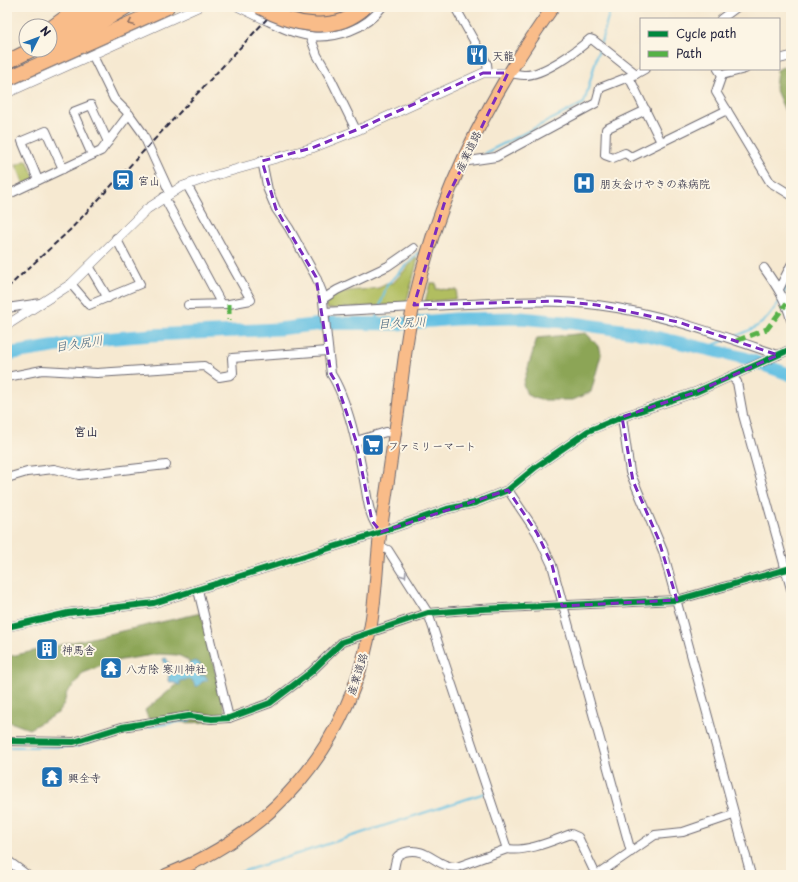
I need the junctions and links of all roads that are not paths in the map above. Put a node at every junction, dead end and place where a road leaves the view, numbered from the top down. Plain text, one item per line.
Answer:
1 (80, 7) edge
2 (106, 7) edge
3 (126, 7) edge
4 (166, 7) edge
5 (198, 7) edge
6 (239, 7) edge
7 (260, 7) edge
8 (278, 7) edge
9 (300, 7) edge
10 (350, 7) edge
11 (365, 7) edge
12 (382, 7) edge
13 (455, 7) edge
14 (553, 7) edge
15 (737, 7) edge
16 (722, 18) edge
17 (266, 20) joint
18 (58, 23) edge
19 (332, 24) junction
20 (58, 35) edge
21 (310, 36) junction
22 (18, 52) edge
23 (18, 56) edge
24 (93, 56) junction
25 (791, 56) edge
26 (7, 59) edge
27 (780, 59) edge
28 (7, 62) edge
29 (643, 70) edge
30 (737, 70) edge
31 (488, 72) junction
32 (720, 72) edge
33 (508, 73) junction
34 (7, 74) edge
35 (633, 76) junction
36 (7, 79) edge
37 (7, 93) edge
38 (646, 110) junction
39 (727, 110) junction
40 (129, 114) junction
41 (356, 130) junction
42 (108, 142) junction
43 (661, 142) junction
44 (92, 155) junction
45 (262, 161) junction
46 (462, 162) junction
47 (63, 169) junction
48 (38, 180) junction
49 (187, 185) junction
50 (8, 193) edge
51 (167, 195) junction
52 (791, 195) edge
53 (116, 238) junction
54 (414, 248) dead end
55 (791, 265) edge
56 (89, 266) junction
57 (764, 268) dead end
58 (71, 284) junction
59 (779, 289) junction
60 (108, 298) junction
61 (323, 299) junction
62 (221, 303) junction
63 (42, 304) junction
64 (188, 305) dead end
65 (413, 307) junction
66 (7, 308) edge
67 (324, 314) junction
68 (791, 320) edge
69 (7, 325) edge
70 (791, 349) edge
71 (327, 350) junction
72 (777, 355) junction
73 (735, 375) junction
74 (7, 377) edge
75 (622, 417) junction
76 (395, 433) junction
77 (356, 441) junction
78 (166, 465) dead end
79 (7, 478) edge
80 (508, 490) junction
81 (381, 532) junction
82 (379, 546) junction
83 (788, 569) edge
84 (791, 589) edge
85 (198, 590) junction
86 (677, 600) junction
87 (562, 606) junction
88 (428, 613) junction
89 (7, 627) edge
90 (369, 633) junction
91 (229, 718) junction
92 (7, 742) edge
93 (733, 815) junction
94 (507, 849) junction
95 (630, 852) junction
96 (7, 860) edge
97 (27, 875) edge
98 (166, 875) edge
99 (393, 875) edge
100 (596, 875) edge
101 (751, 875) edge

1 - 18 highway
2 - 20 highway
3 - 34 highway
4 -> 36 highway
5 - 24 street
6 - 17 street
7 - 19 highway, bridge
8 - 19 highway, bridge
9 - 10 highway
11 - 19 highway, bridge
12 - 21 street
13 - 31 street
14 - 33 main road, 産業道路
15 - 16 street
17 - 21 street
21 - 41 street
22 - 26 highway
23 - 28 highway
24 - 37 street
24 - 40 street
25 - 27 street
29 - 35 street
30 - 32 street
31 - 33 street
31 - 41 street
32 - 39 street
33 - 35 street
33 - 46 main road, 産業道路
35 - 38 street
35 - 46 street
38 - 43 street
38 - 43 street
39 - 43 street
39 - 52 street
40 - 42 street
40 - 51 street
41 - 45 street
42 - 44 street
42 - 44 street
44 - 47 street
45 - 49 street
45 - 61 street
46 - 65 main road, 産業道路
47 - 48 street
47 - 48 street
48 - 50 street
49 - 51 street
49 - 62 street
51 - 53 street
51 - 62 street
53 - 56 street
53 - 60 street
54 - 61 street
55 - 59 street
56 - 58 street
56 - 60 street
57 - 59 street
58 - 60 street
58 - 63 street
59 - 68 street
61 - 67 street
62 - 64 street
63 - 66 street
63 - 69 street
65 - 67 street
65 - 72 street
65 - 76 main road, 産業道路
67 - 71 street
70 - 72 street
71 - 74 street
71 - 77 street
72 - 73 street
73 - 75 street
73 - 83 street
75 - 80 street
75 - 86 street
76 - 77 street
76 - 81 main road, 産業道路
77 - 81 street
78 - 79 street
80 - 81 street
80 - 87 street
81 - 82 main road, 産業道路
81 - 85 street
82 -> 88 street
82 - 90 main road, 産業道路
83 - 84 street
83 - 86 street
85 - 89 street
85 - 91 street
86 - 87 street
86 - 93 street
87 - 88 street
87 - 95 street
88 - 90 street
88 - 94 street
90 - 91 street
90 - 98 main road, 産業道路
91 - 92 street
93 - 95 street
93 - 101 street
94 - 99 street
94 - 100 street
95 - 100 street
96 - 97 street

